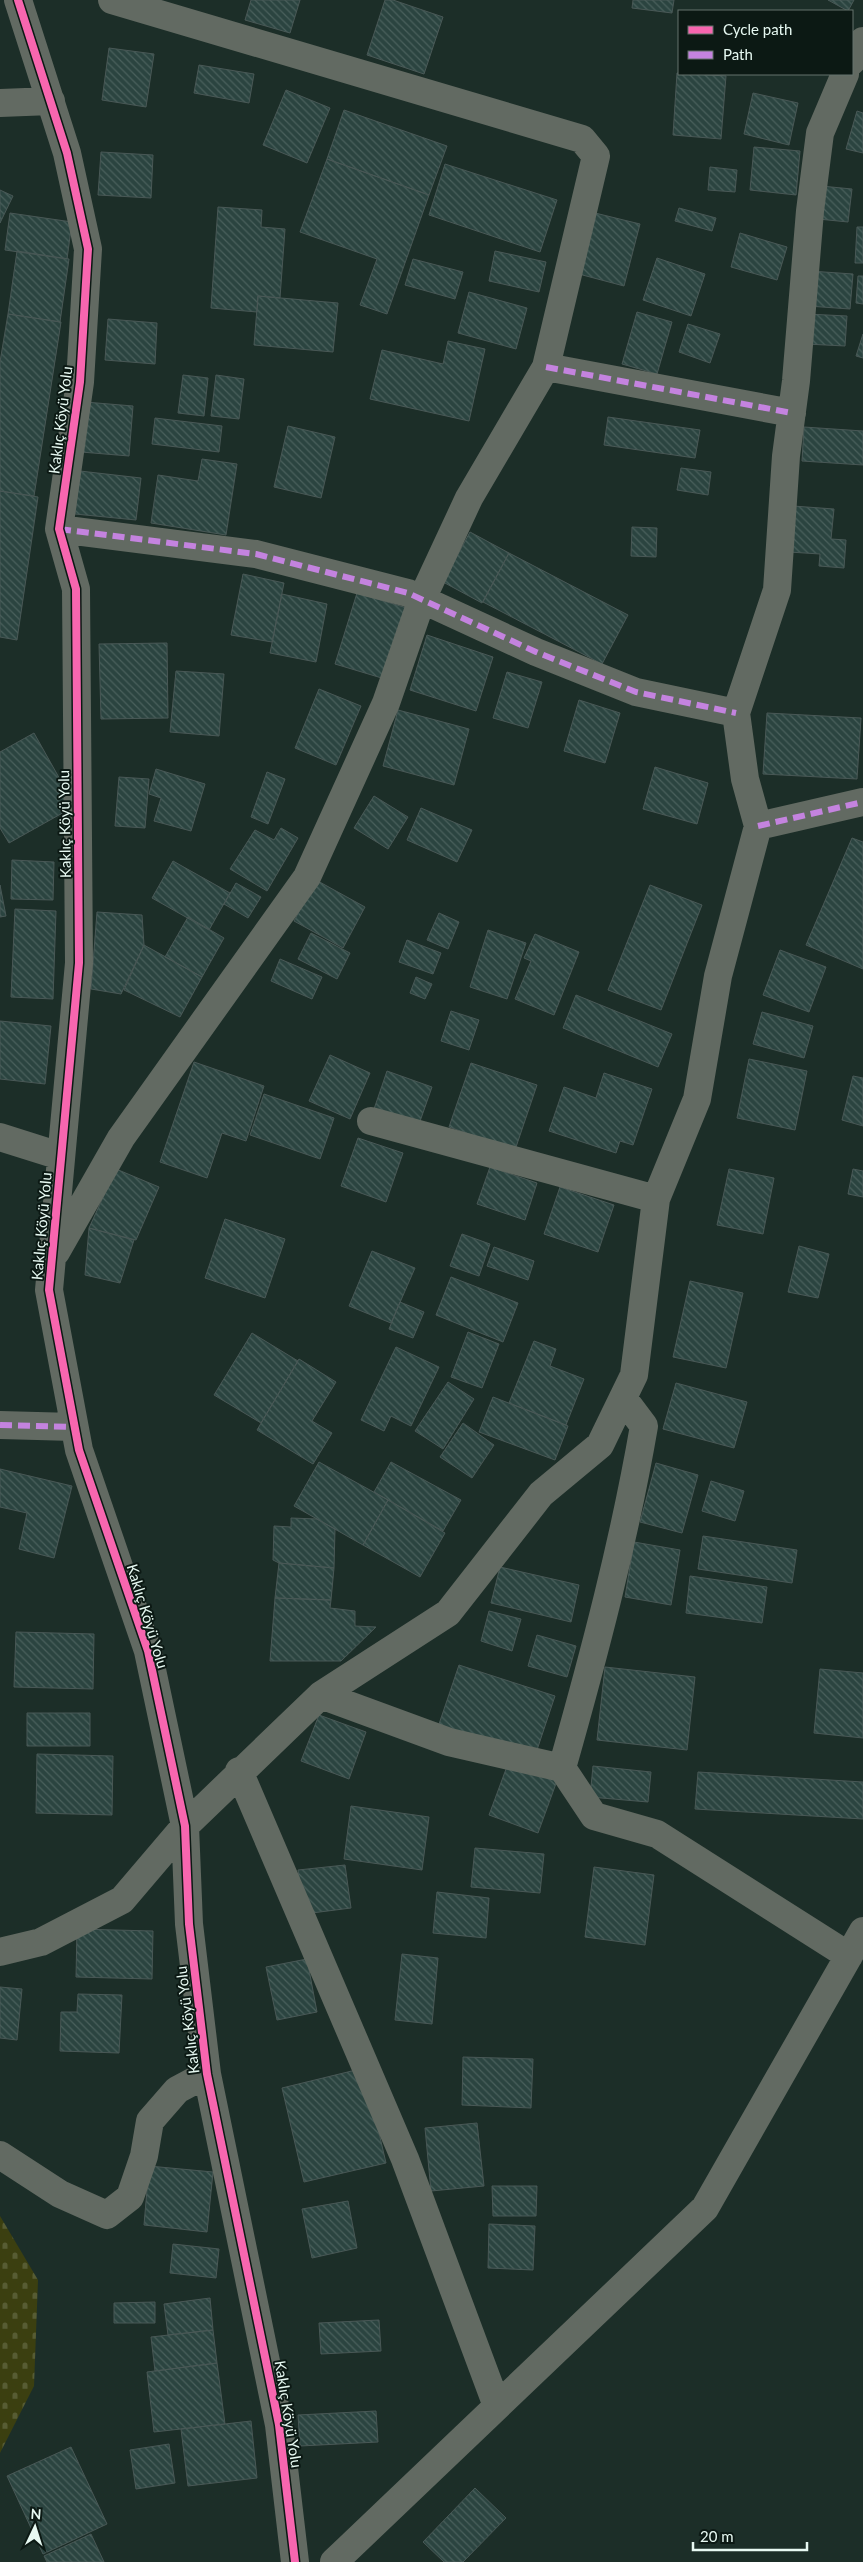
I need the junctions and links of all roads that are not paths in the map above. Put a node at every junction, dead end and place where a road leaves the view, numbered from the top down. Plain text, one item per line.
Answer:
1 (18, 0) edge
2 (112, 0) edge
3 (863, 41) edge
4 (853, 59) edge
5 (845, 75) edge
6 (51, 102) junction
7 (0, 103) edge
8 (546, 367) junction
9 (792, 413) junction
10 (59, 529) junction
11 (422, 599) junction
12 (736, 713) junction
13 (863, 802) edge
14 (758, 826) junction
15 (371, 1122) dead end
16 (0, 1137) edge
17 (60, 1156) junction
18 (656, 1199) junction
19 (52, 1260) junction
20 (623, 1398) junction
21 (0, 1425) edge
22 (74, 1427) junction
23 (321, 1694) junction
24 (562, 1768) junction
25 (239, 1771) junction
26 (185, 1826) junction
27 (863, 1931) edge
28 (0, 1952) edge
29 (849, 1956) junction
30 (207, 2074) junction
31 (0, 2155) edge
32 (497, 2406) junction
33 (295, 2562) edge
34 (334, 2562) edge

1 - 6 street, Kaklıç Köyü Yolu
2 - 8 street
3 - 4 street
5 - 9 street
6 - 7 street
6 - 10 street, Kaklıç Köyü Yolu
8 - 9 street
8 - 11 street
9 - 12 street
10 - 11 street
10 - 17 street, Kaklıç Köyü Yolu
11 - 12 street
11 - 19 street
12 - 14 street
13 - 14 street
14 - 18 street
15 - 18 street
16 - 17 street
17 - 19 street, Kaklıç Köyü Yolu
18 - 20 street
19 - 22 street, Kaklıç Köyü Yolu
20 - 23 street
20 - 24 street
21 - 22 street
22 - 26 street, Kaklıç Köyü Yolu
23 - 24 street
23 - 25 street
24 - 29 street
25 - 26 street
25 - 32 street
26 - 28 street
26 - 30 street, Kaklıç Köyü Yolu
27 - 29 street
29 - 32 street
30 - 31 street
30 - 33 street, Kaklıç Köyü Yolu
32 - 34 street

